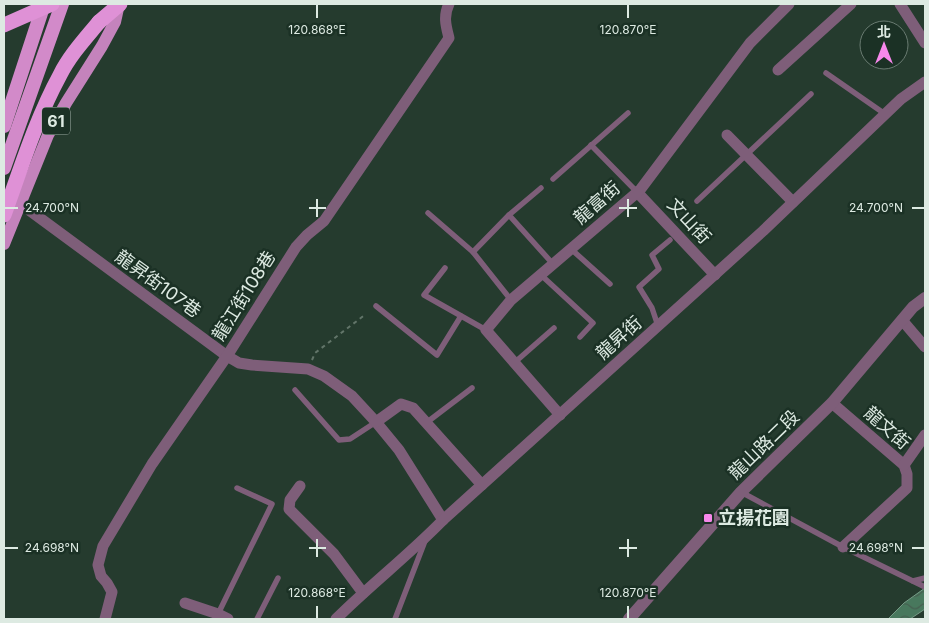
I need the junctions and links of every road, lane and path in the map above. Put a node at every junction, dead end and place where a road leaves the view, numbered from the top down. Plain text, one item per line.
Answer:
1 (44, 4) edge
2 (52, 4) edge
3 (62, 4) edge
4 (120, 4) edge
5 (449, 4) edge
6 (789, 4) edge
7 (851, 4) edge
8 (900, 4) edge
9 (4, 25) edge
10 (925, 43) edge
11 (778, 70) dead end
12 (826, 73) dead end
13 (925, 82) edge
14 (811, 94) dead end
15 (628, 113) dead end
16 (885, 114) junction
17 (4, 126) edge
18 (727, 135) dead end
19 (590, 145) junction
20 (746, 154) junction
21 (4, 168) edge
22 (553, 178) dead end
23 (542, 188) dead end
24 (637, 192) junction
25 (697, 201) dead end
26 (793, 202) junction
27 (29, 210) dead end
28 (428, 213) dead end
29 (4, 215) edge
30 (509, 215) junction
31 (670, 240) dead end
32 (4, 244) edge
33 (571, 249) junction
34 (473, 252) junction
35 (553, 264) junction
36 (445, 268) dead end
37 (541, 274) junction
38 (715, 274) junction
39 (610, 284) dead end
40 (925, 298) edge
41 (511, 300) junction
42 (376, 306) dead end
43 (366, 314) dead end
44 (462, 316) junction
45 (902, 320) junction
46 (658, 326) junction
47 (554, 328) dead end
48 (486, 330) junction
49 (580, 337) dead end
50 (925, 347) edge
51 (227, 356) junction
52 (514, 363) junction
53 (308, 369) junction
54 (472, 388) dead end
55 (295, 390) dead end
56 (832, 403) junction
57 (560, 415) junction
58 (376, 422) junction
59 (426, 423) junction
60 (925, 435) edge
61 (904, 465) junction
62 (482, 485) junction
63 (300, 486) dead end
64 (237, 488) dead end
65 (741, 492) junction
66 (443, 520) junction
67 (427, 537) junction
68 (843, 547) junction
69 (278, 578) dead end
70 (925, 578) edge
71 (913, 582) junction
72 (923, 586) edge
73 (363, 593) junction
74 (185, 603) dead end
75 (223, 617) edge
76 (105, 619) edge
77 (256, 619) edge
78 (336, 619) edge
79 (395, 619) edge
80 (628, 619) edge

1 - 17 highway
2 - 9 highway, bridge
3 - 21 highway, 61
4 - 29 highway, bridge
4 - 32 main road, 61
5 - 51 street, 龍江街108巷
6 - 24 street, 龍富街
7 - 11 street
8 - 10 street
12 - 16 lane
13 - 16 street, 龍昇街
14 - 20 lane
15 - 19 lane
16 - 26 street, 龍昇街
18 - 20 street
19 - 22 lane
19 - 24 lane
20 - 25 lane
20 - 26 street
23 - 30 lane
24 - 33 street, 龍富街
24 - 38 street, 文山街
26 - 38 street, 龍昇街
27 - 51 street, 龍昇街107巷
28 - 34 lane
30 - 34 lane
30 - 35 lane
31 - 46 lane
33 - 35 street, 龍富街
33 - 39 lane
34 - 41 lane
35 - 37 street, 龍富街
36 - 44 lane
37 - 41 street, 龍富街
37 - 49 lane
38 - 46 street, 龍昇街
40 - 45 street, 龍山路二段
41 - 48 street, 龍富街
42 - 44 lane
43 - 53 path
44 - 48 lane
45 - 50 street
45 - 56 street, 龍山路二段
46 - 57 street, 龍昇街
47 - 52 lane
48 - 52 street
51 - 53 street, 龍昇街107巷
51 - 76 street, 龍江街108巷
52 - 57 street
53 - 58 street, 龍昇街107巷
54 - 59 lane
55 - 58 lane
56 - 61 street, 龍文街
56 - 65 street, 龍山路二段
57 - 62 street, 龍昇街
58 - 59 street
58 - 66 street, 龍昇街107巷
59 - 62 street
60 - 61 street
61 - 68 street, 龍文街
62 - 66 street, 龍昇街
63 - 73 street
64 - 75 lane
65 - 68 lane
65 - 80 street, 龍山路二段
66 - 67 street, 龍昇街
67 - 73 street, 龍昇街
67 - 79 lane
68 - 71 lane
69 - 77 lane
70 - 71 lane
71 - 72 lane
73 - 78 street, 龍昇街
74 - 75 street

